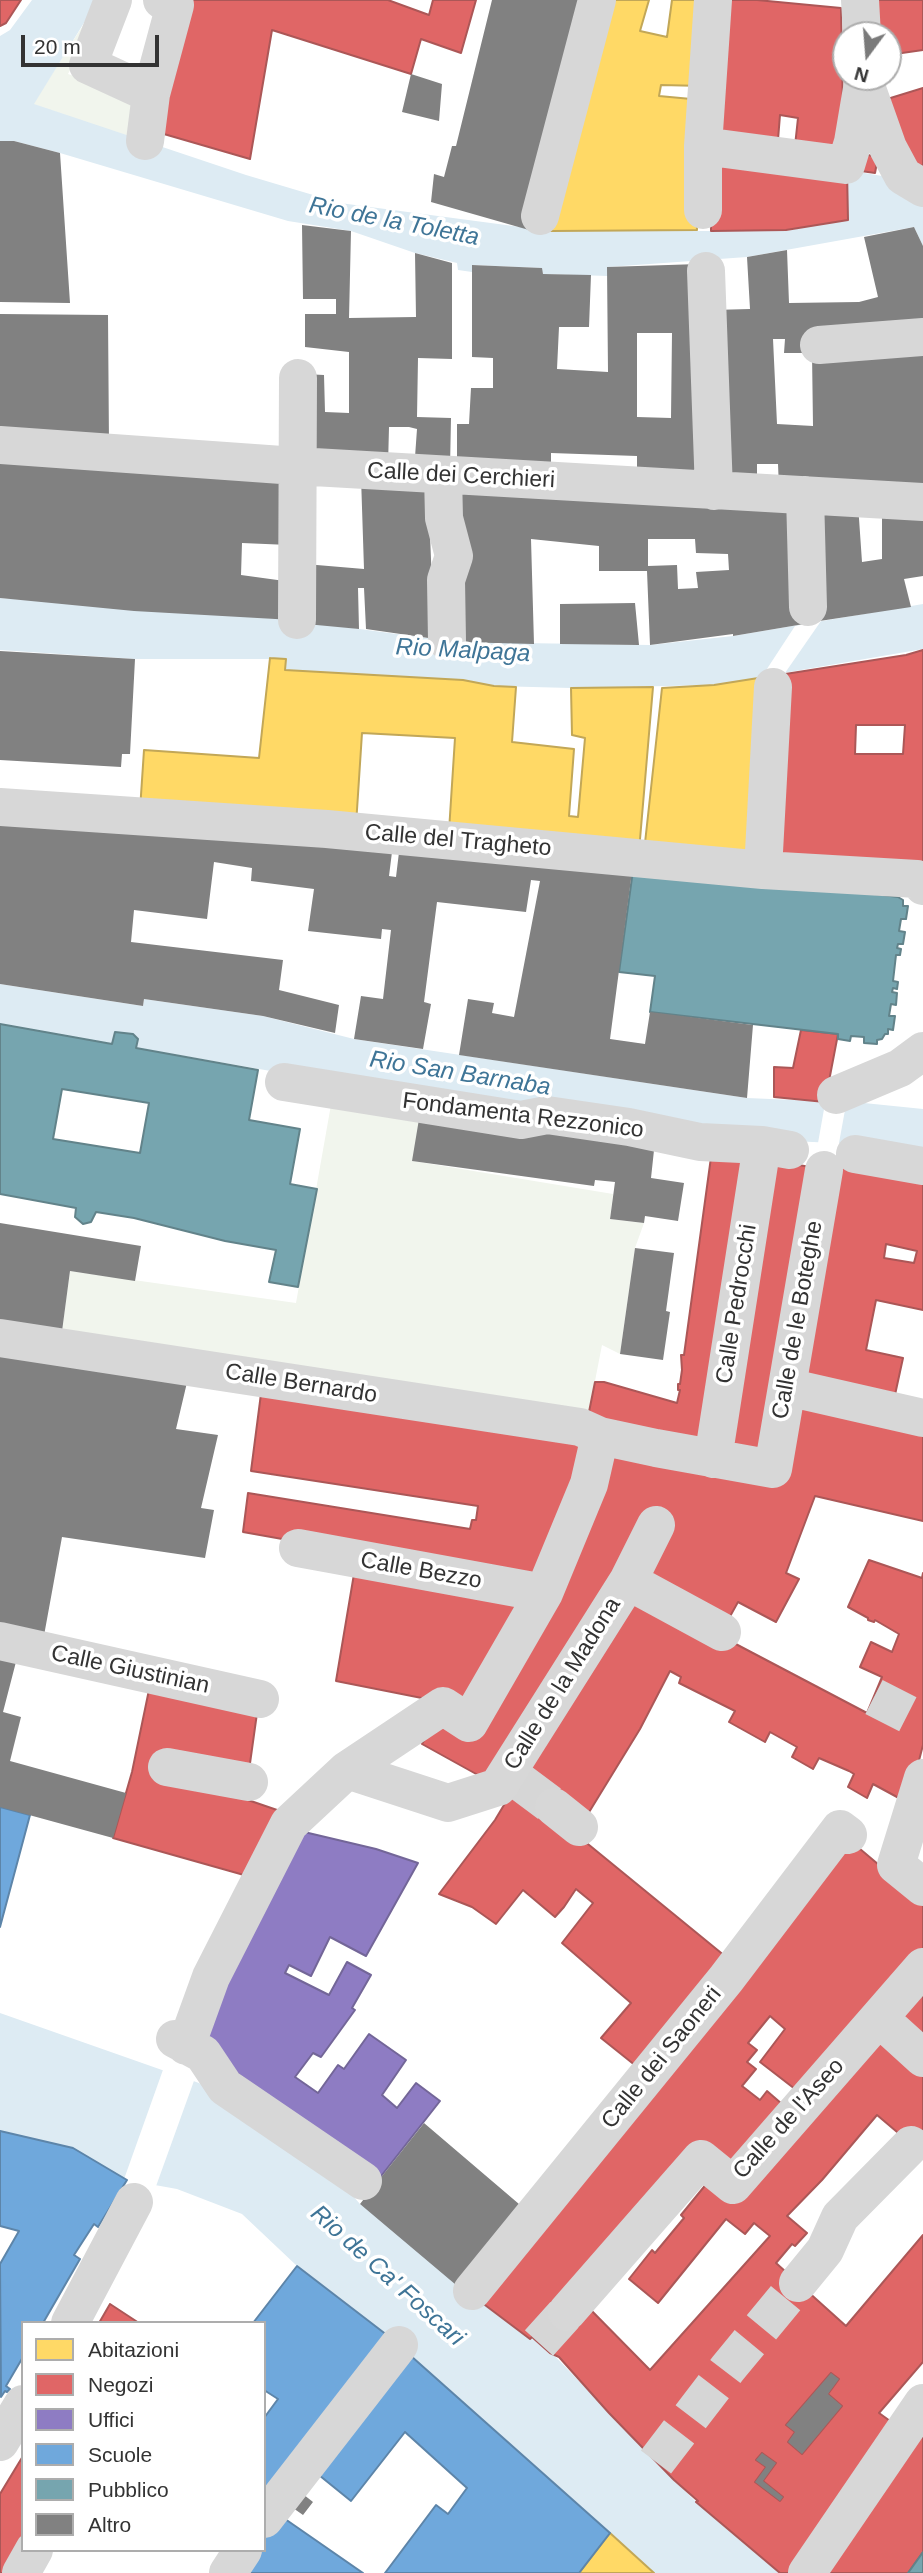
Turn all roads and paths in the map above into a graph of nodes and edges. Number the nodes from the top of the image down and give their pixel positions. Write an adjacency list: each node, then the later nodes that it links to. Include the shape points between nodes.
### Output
1 (113, 0): 6 (street, via 88,65)
2 (162, 0): 6 (street, via 175,5)
3 (597, 0): 12 (street)
4 (713, 0): 8 (street)
5 (864, 91): 9 (street)
6 (151, 94): 7 (street)
7 (145, 141)
8 (703, 146): 9 (street); 11 (street)
9 (862, 152): 10 (street)
10 (923, 188)
11 (703, 210)
12 (540, 216)
13 (706, 271): 20 (street)
14 (923, 337): 15 (street)
15 (819, 345)
16 (298, 378): 18 (street)
17 (0, 445): 18 (street, Calle dei Cerchieri)
18 (296, 466): 19 (street, Calle dei Cerchieri); 24 (street)
19 (443, 475): 20 (street, Calle dei Cerchieri); 25 (street, via 444,517 456,561 446,580)
20 (714, 491): 21 (street, Calle dei Cerchieri)
21 (805, 495): 22 (street, Calle dei Cerchieri); 23 (street)
22 (923, 502)
23 (808, 607)
24 (297, 620)
25 (447, 641)
26 (774, 687): 28 (street)
27 (0, 807): 28 (street, Calle del Tragheto, via 327,829)
28 (764, 870): 29 (street, Calle del Tragheto)
29 (920, 882)
30 (923, 1051): 32 (street, via 900,1068)
31 (284, 1082): 33 (street, Fondamenta Rezzonico, via 521,1120 547,1115 629,1127 700,1145)
32 (836, 1095)
33 (771, 1151): 39 (street, Calle Pedrocchi, via 753,1203)
34 (923, 1166): 36 (street, Calle de le Boteghe, via 839,1162)
35 (0, 1338): 38 (street, Calle Bernardo, via 580,1427)
36 (786, 1387): 37 (street); 40 (street, Calle de le Boteghe)
37 (923, 1418)
38 (600, 1436): 39 (street, Calle Bernardo); 44 (street, via 589,1484)
39 (714, 1454): 40 (street, Calle Bernardo)
40 (773, 1469)
41 (656, 1525): 43 (street, Calle de la Madona)
42 (298, 1548): 44 (street, Calle Bezzo)
43 (628, 1580): 45 (street, Calle de la Madona); 49 (street, Calle de la Madona, via 508,1780 448,1803)
44 (544, 1593): 49 (street, via 469,1723 443,1706)
45 (722, 1632)
46 (0, 1641): 47 (street, Calle Giustinian)
47 (260, 1699)
48 (167, 1767): 50 (street)
49 (347, 1770): 58 (street, via 289,1824 180,2042 203,2054 225,2087)
50 (249, 1782)
51 (919, 1792): 53 (street, via 896,1865)
52 (848, 1835): 61 (street, Calle dei Saoneri, via 840,1829 726,1979)
53 (923, 1887)
54 (923, 1967): 55 (street, Calle de l'Aseo)
55 (879, 2018): 56 (street); 62 (street, Calle de l'Aseo, via 733,2185 701,2159)
56 (923, 2058)
57 (911, 2146): 60 (street, via 840,2217 825,2249)
58 (363, 2181)
59 (134, 2202): 63 (street)
60 (799, 2283)
61 (472, 2291)
62 (567, 2312)
63 (71, 2321)
64 (399, 2345): 68 (street)
65 (923, 2403): 73 (street)
66 (21, 2407): 67 (street)
67 (0, 2442)
68 (266, 2516)
69 (33, 2552): 71 (street)
70 (242, 2552): 72 (street)
71 (21, 2573)
72 (228, 2573)
73 (807, 2573)

